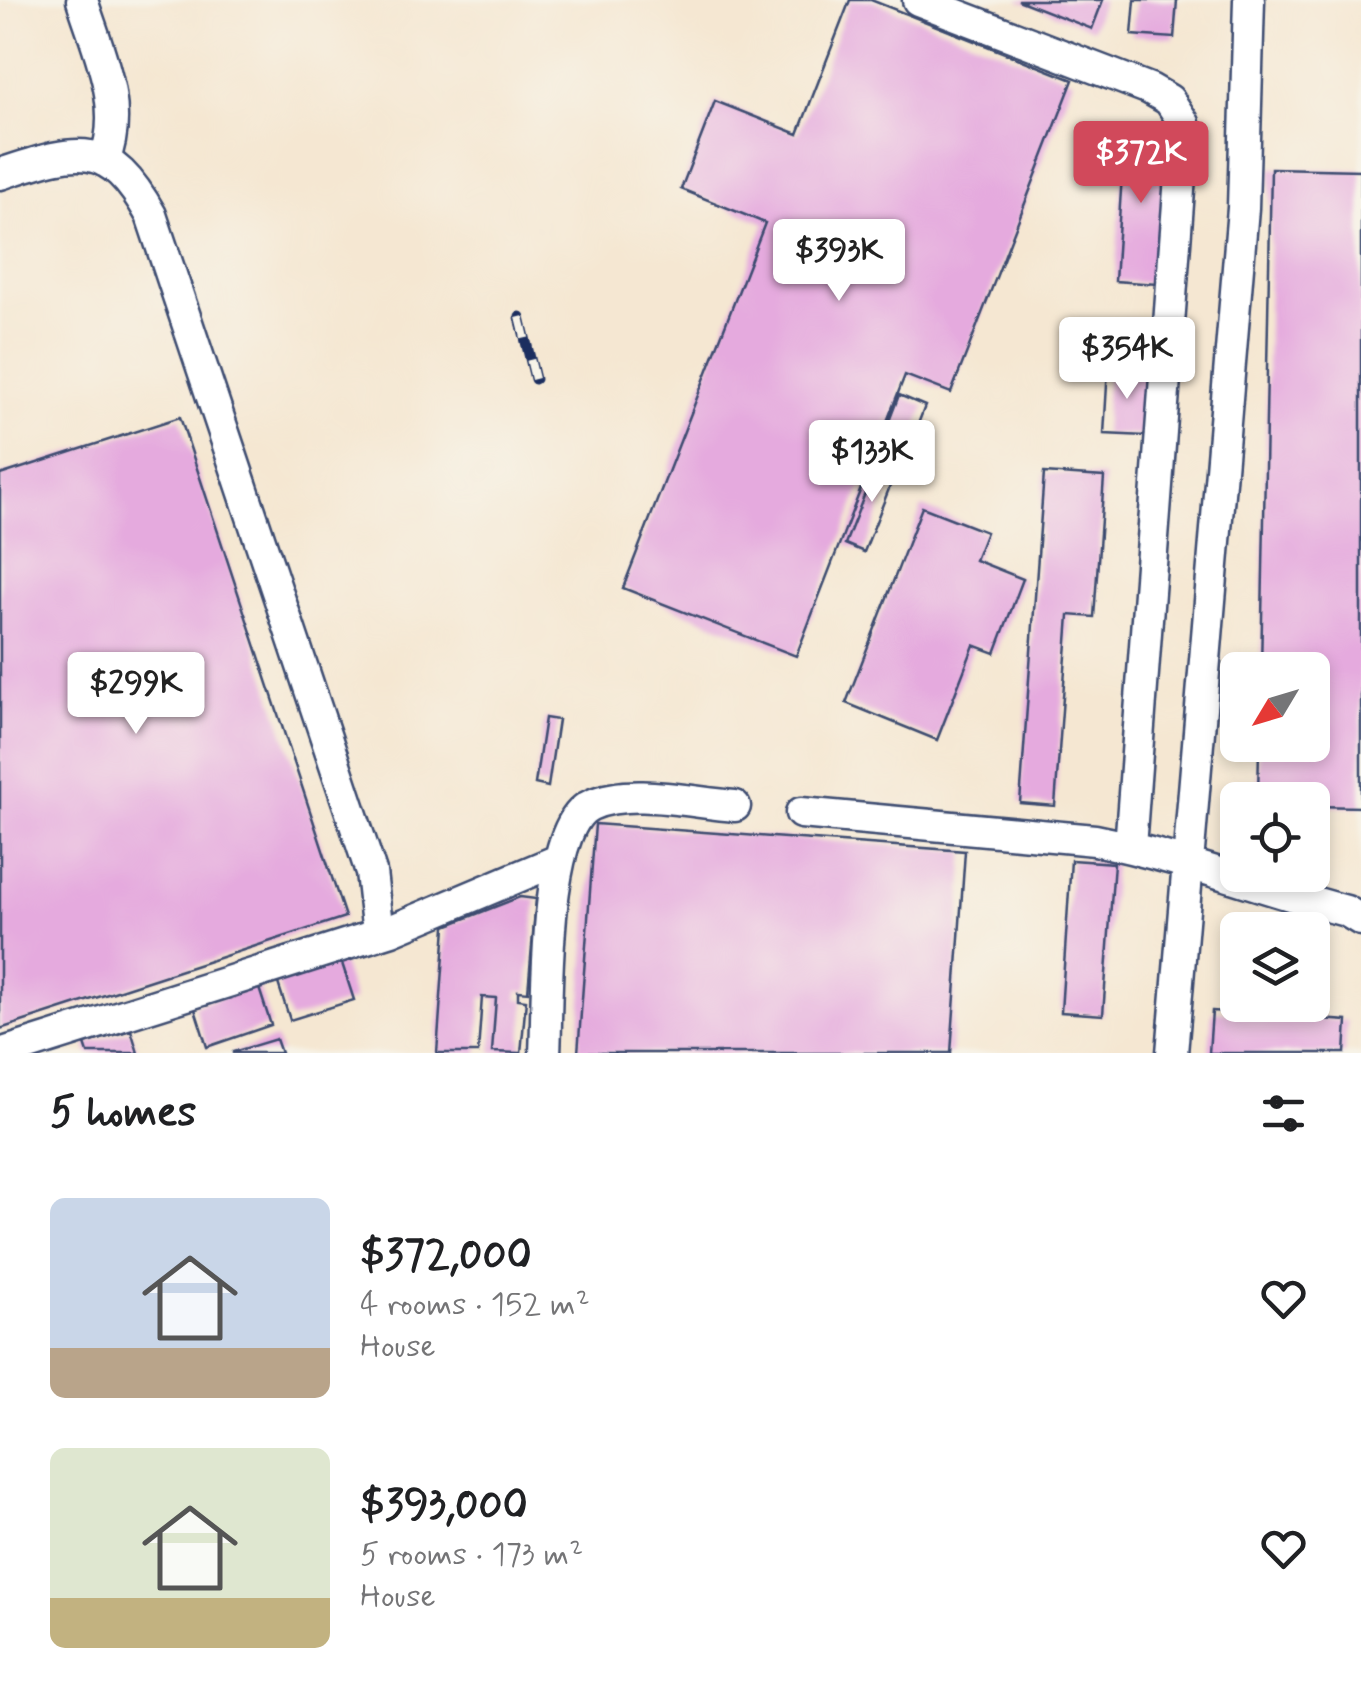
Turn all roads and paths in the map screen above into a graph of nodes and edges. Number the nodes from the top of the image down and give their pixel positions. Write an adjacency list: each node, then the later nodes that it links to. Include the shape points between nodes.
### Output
1 (82, 0): 4 (lane, via 112,94)
2 (918, 0): 8 (lane, via 1150,89 1179,110 1184,122)
3 (1249, 0): 10 (lane, via 1243,208)
4 (104, 160): 5 (lane, via 74,152); 12 (lane, via 138,192 171,272 371,872)
5 (0, 174)
6 (734, 806): 9 (lane, via 617,797 587,806 568,828)
7 (801, 813): 8 (lane)
8 (1130, 847): 10 (lane)
9 (558, 860): 12 (lane); 14 (lane)
10 (1190, 866): 11 (lane); 15 (lane)
11 (1356, 913)
12 (378, 934): 13 (lane)
13 (3, 1053)
14 (545, 1053)
15 (1172, 1053)

